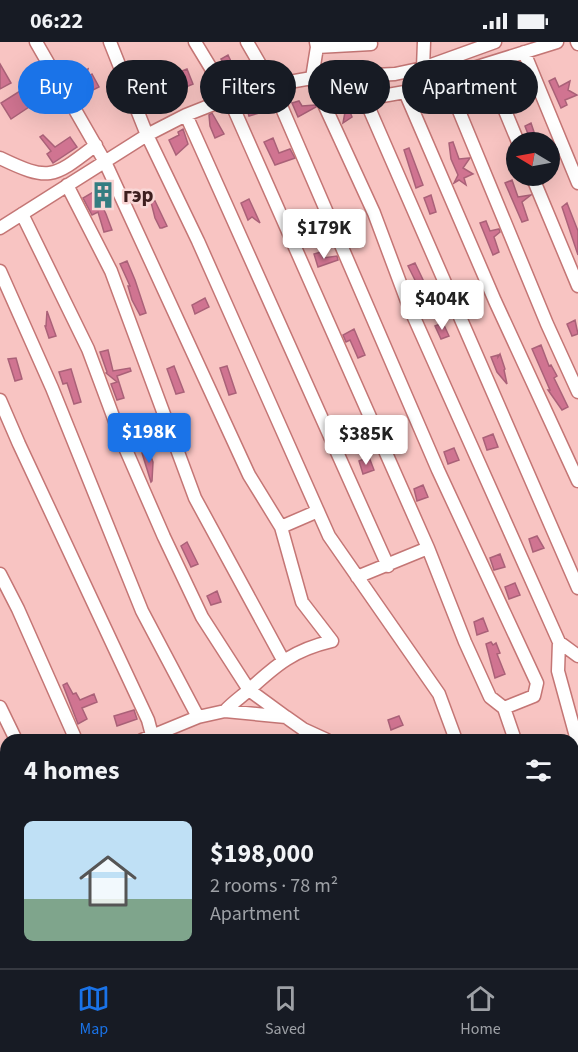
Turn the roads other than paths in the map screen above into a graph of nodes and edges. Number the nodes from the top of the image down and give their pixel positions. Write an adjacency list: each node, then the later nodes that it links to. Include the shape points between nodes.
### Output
1 (36, 42): 29 (street)
2 (110, 42): 28 (street)
3 (195, 42): 12 (street)
4 (247, 42): 13 (street)
5 (386, 42): 9 (street)
6 (424, 42): 15 (street)
7 (495, 42): 16 (street)
8 (557, 42): 11 (street)
9 (371, 43): 10 (street)
10 (317, 45): 14 (street)
11 (524, 52): 17 (street); 32 (street)
12 (206, 60)
13 (257, 60)
14 (315, 60)
15 (423, 60)
16 (447, 60)
17 (501, 60)
18 (200, 109): 26 (street)
19 (235, 114): 44 (street)
20 (285, 114): 54 (street, via 434,459 537,683 534,696)
21 (329, 114): 49 (street, via 374,213 408,304)
22 (371, 114): 48 (street)
23 (414, 114): 41 (street)
24 (460, 114): 39 (street)
25 (506, 114): 27 (street)
26 (186, 115): 28 (street); 45 (street)
27 (514, 132)
28 (147, 135): 31 (street); 42 (street)
29 (96, 146): 30 (street, via 46,176); 31 (street)
30 (0, 158)
31 (105, 162): 33 (street); 43 (street, via 249,475)
32 (578, 183)
33 (67, 185): 35 (street); 51 (street, via 111,271 195,498)
34 (536, 186): 38 (street)
35 (22, 214): 36 (street); 52 (street, via 88,349 123,443 202,618)
36 (0, 228)
37 (0, 271): 56 (street, via 142,611)
38 (578, 286)
39 (578, 392)
40 (0, 400): 60 (street, via 148,720)
41 (578, 482)
42 (318, 511): 43 (street); 47 (street, via 329,536)
43 (281, 527): 51 (street, via 302,603 332,641 309,646)
44 (428, 548): 45 (street); 54 (street, via 490,697)
45 (387, 566): 47 (street)
46 (0, 574): 59 (street)
47 (357, 577): 63 (street, via 439,694)
48 (578, 588)
49 (559, 642): 50 (street); 65 (street, via 558,671)
50 (578, 656)
51 (283, 660): 52 (street)
52 (249, 690): 55 (street); 57 (street)
53 (0, 706): 58 (street)
54 (504, 708): 64 (street)
55 (225, 711): 56 (street); 57 (street)
56 (198, 717): 61 (street)
57 (286, 717): 62 (street)
58 (13, 734)
59 (73, 734)
60 (147, 734)
61 (155, 734)
62 (314, 734)
63 (454, 734)
64 (513, 734)
65 (575, 734)

